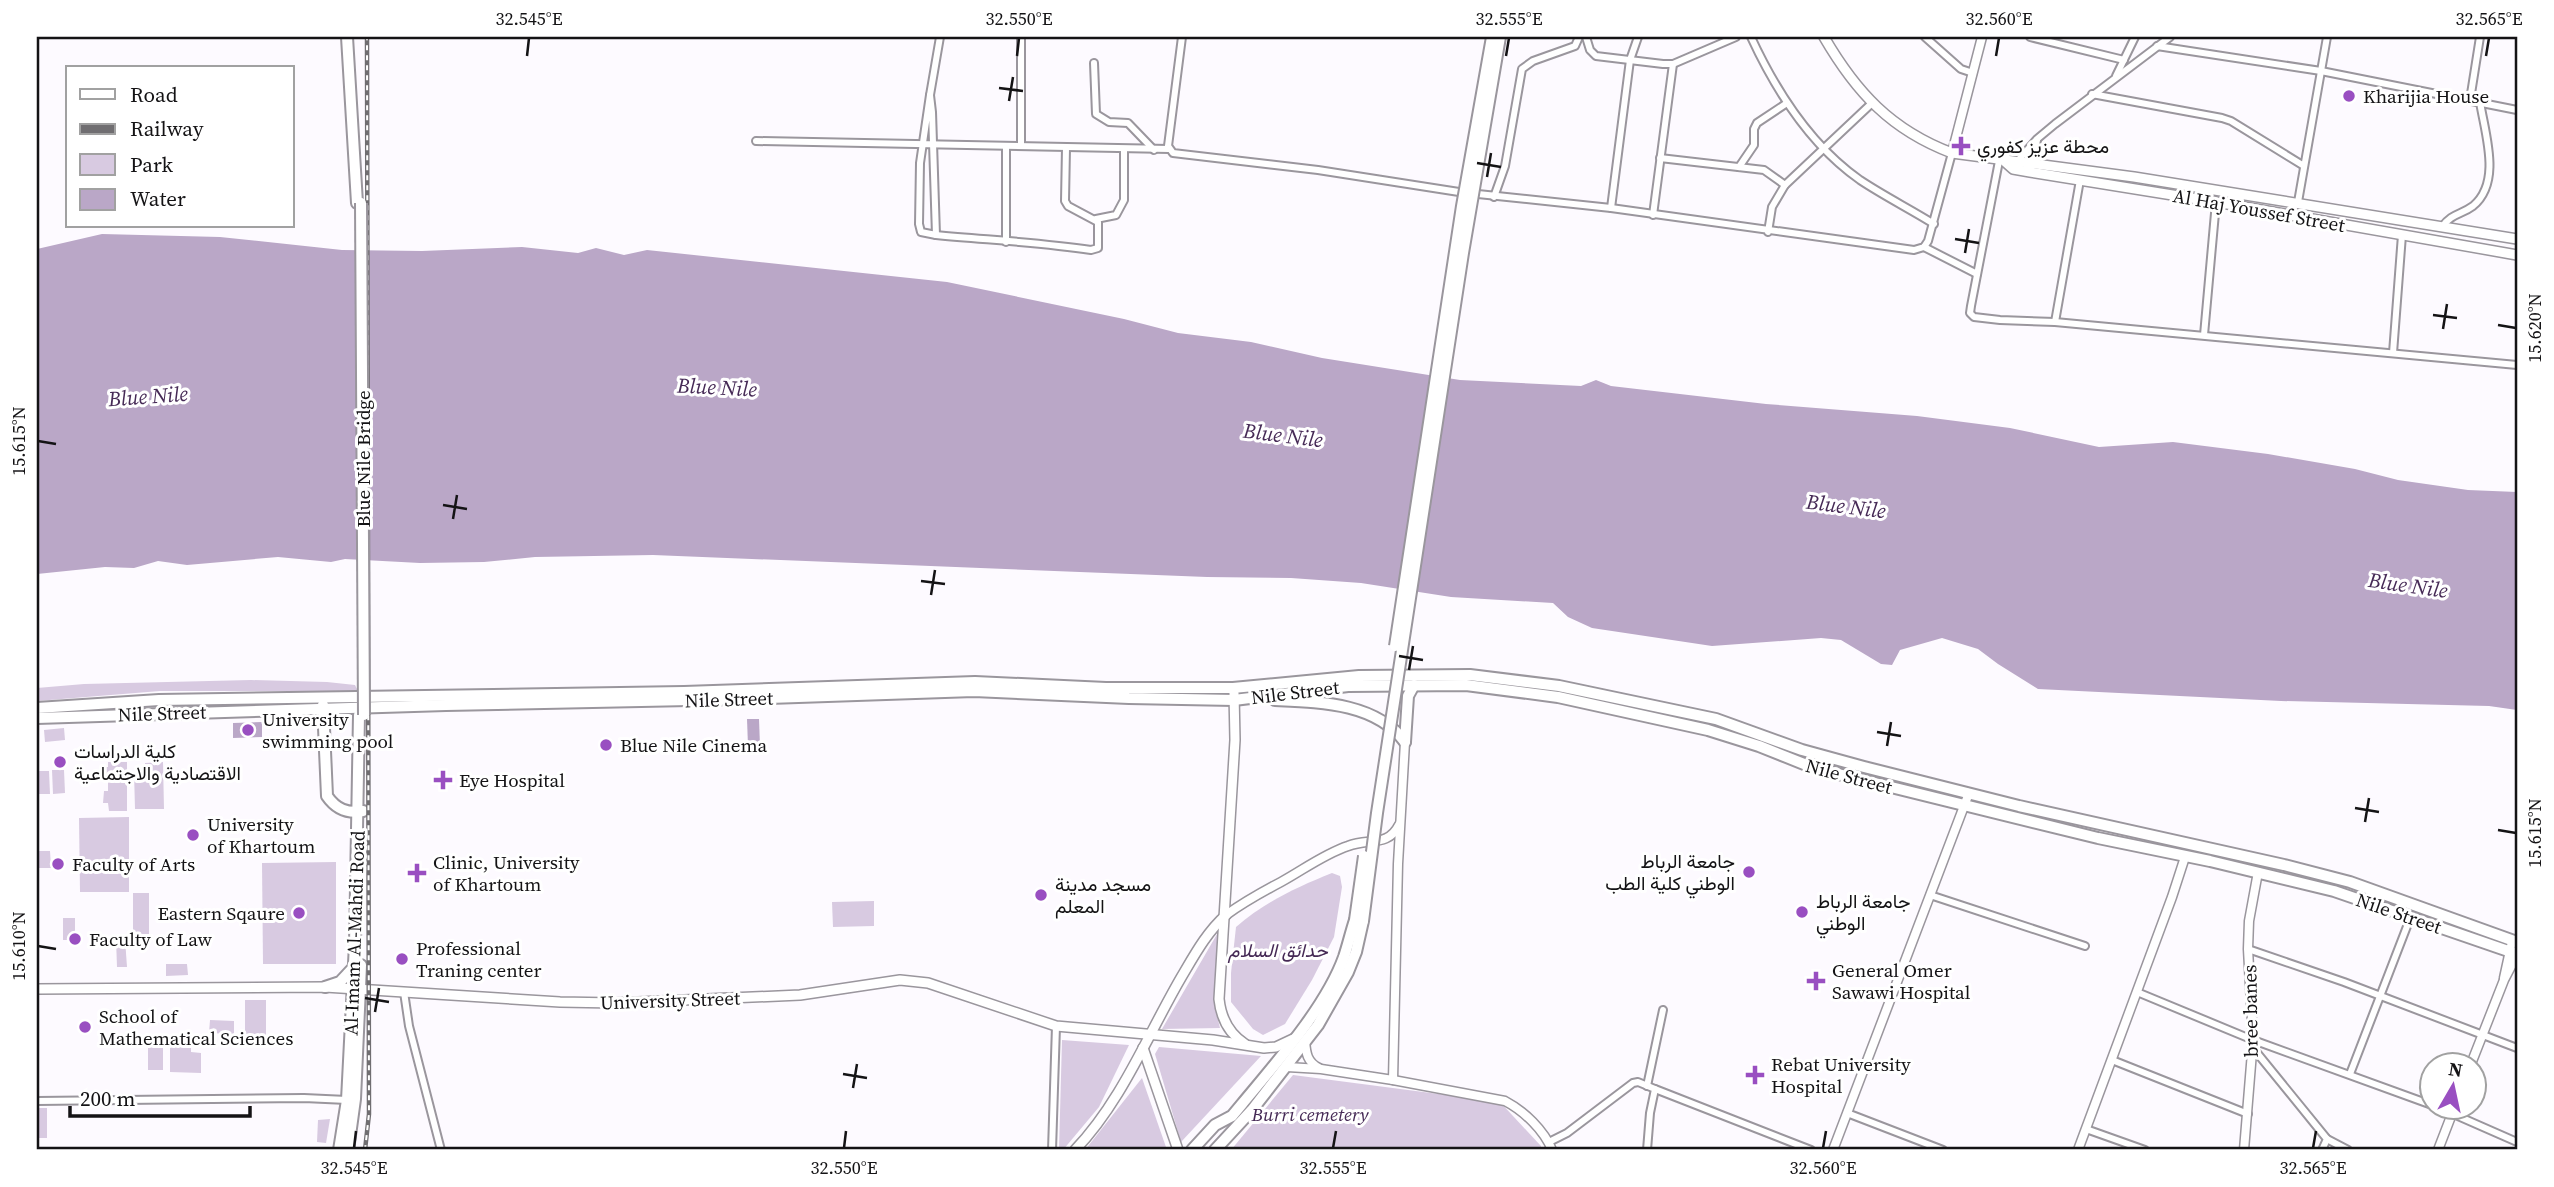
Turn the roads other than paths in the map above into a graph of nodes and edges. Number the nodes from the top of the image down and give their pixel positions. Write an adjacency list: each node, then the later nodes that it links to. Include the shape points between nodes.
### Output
1 (349, 37): 87 (main road, Al-Imam Al-Mahdi Road, bridge, via 359,203)
2 (940, 37): 29 (street)
3 (1021, 37): 40 (street)
4 (1182, 37): 43 (street)
5 (1492, 37): 94 (main road, bridge, via 1458,233)
6 (1500, 37): 94 (main road, bridge)
7 (1579, 37): 57 (street, via 1576,46 1522,69 1505,166)
8 (1586, 37): 21 (street, via 1595,56)
9 (1638, 37): 21 (street)
10 (1735, 37): 24 (street)
11 (1751, 37): 31 (street)
12 (1824, 37): 33 (main road, Al Haj Youssef Street)
13 (1925, 37): 26 (street, via 1961,69)
14 (1982, 37): 26 (street)
15 (2029, 37): 22 (street)
16 (2135, 37): 22 (street)
17 (2170, 37): 20 (street)
18 (2326, 37): 25 (street)
19 (2480, 37): 30 (street)
20 (2157, 46): 25 (street); 27 (street)
21 (1630, 60): 24 (street); 60 (street)
22 (2124, 60): 27 (street)
23 (1094, 63): 45 (street, via 1096,114 1108,122 1128,123)
24 (1673, 64): 47 (street)
25 (2321, 71): 30 (street); 50 (street)
26 (1973, 73): 46 (street)
27 (2115, 78): 28 (street)
28 (2092, 94): 35 (street); 50 (street, via 2231,121)
29 (930, 95): 37 (street); 38 (street)
30 (2470, 100): 32 (street)
31 (1787, 103): 44 (street); 51 (street, via 1757,122 1754,145)
32 (2480, 103): 34 (street); 64 (street, via 2489,156 2487,185 2471,208 2449,217)
33 (1871, 104): 44 (street); 46 (main road, Al Haj Youssef Street, via 1910,133)
34 (2517, 110)
35 (2037, 139): 49 (street); 52 (street)
36 (756, 141): 37 (street)
37 (922, 144): 38 (street); 66 (street, via 920,231)
38 (932, 145): 39 (street); 66 (street)
39 (1006, 146): 40 (street); 69 (street)
40 (1021, 146): 41 (street)
41 (1066, 148): 42 (street); 62 (street, via 1065,201)
42 (1125, 149): 45 (street); 62 (street, via 1123,202 1116,215)
43 (1169, 149): 45 (street); 55 (street)
44 (1824, 149): 54 (street); 63 (street, via 1859,179)
45 (1154, 150)
46 (1952, 153): 48 (main road, Al Haj Youssef Street); 63 (street)
47 (1660, 158): 51 (street); 61 (street)
48 (2001, 161): 49 (main road, Al Haj Youssef Street); 73 (street)
49 (2015, 164): 52 (main road, Al Haj Youssef Street)
50 (2305, 166): 59 (street)
51 (1739, 167): 54 (street, via 1764,170)
52 (2031, 167): 53 (main road, Al Haj Youssef Street); 59 (main road, Al Haj Youssef Street)
53 (2080, 180): 58 (main road, Al Haj Youssef Street); 74 (street)
54 (1785, 185): 65 (street, via 1772,207)
55 (1459, 192)
56 (1478, 194): 57 (street)
57 (1494, 197): 60 (street)
58 (2216, 202): 67 (main road, Al Haj Youssef Street); 75 (street)
59 (2298, 202): 64 (main road, Al Haj Youssef Street)
60 (1611, 208): 61 (street)
61 (1653, 215): 65 (street)
62 (1096, 219): 69 (street, via 1099,245 1095,250)
63 (1934, 224): 71 (street)
64 (2442, 227): 68 (main road, Al Haj Youssef Street); 70 (main road)
65 (1768, 232): 71 (street, via 1902,250)
66 (936, 235): 69 (street)
67 (2402, 236): 70 (main road, Al Haj Youssef Street); 76 (street)
68 (2517, 239)
69 (1006, 242)
70 (2440, 242): 72 (main road, Al Haj Youssef Street)
71 (1924, 247): 73 (street)
72 (2517, 255)
73 (1977, 274): 74 (street, via 1970,313 1974,317)
74 (2055, 321): 75 (street)
75 (2204, 335): 76 (street)
76 (2393, 353): 77 (street)
77 (2517, 365)
78 (1414, 685): 80 (main road, Nile Street, via 1348,686); 84 (main road, via 1408,696); 86 (main road, Nile Street, via 1516,691 1662,719 1727,735 1814,768)
79 (1234, 694): 80 (main road, Nile Street); 81 (main road, Nile Street, via 1129,698 974,691); 85 (main road, Nile Street, via 1396,675 1454,674 1531,682 1716,719 1813,753); 92 (main road)
80 (1262, 697): 84 (main road, via 1360,711 1395,729)
81 (323, 704): 82 (main road, Nile Street, via 159,700); 83 (main road, Nile Street); 87 (main road, via 325,790 338,808)
82 (37, 708)
83 (37, 718)
84 (1405, 743): 88 (street)
85 (1969, 793): 86 (street); 97 (main road, Nile Street, via 2350,882)
86 (1964, 805): 89 (main road, Nile Street); 91 (street)
87 (360, 812): 98 (main road, Al-Imam Al-Mahdi Road); 101 (main road)
88 (1401, 822): 92 (street, via 1385,841 1342,848 1262,890); 120 (street)
89 (2185, 857): 90 (main road, Nile Street); 103 (street)
90 (2258, 872): 93 (main road, Nile Street); 96 (street, bree banes)
91 (1930, 895): 95 (street); 126 (street)
92 (1226, 915): 108 (main road, via 1211,930); 112 (main road, via 1221,1011 1234,1036)
93 (2411, 916): 97 (main road, Nile Street); 104 (street)
94 (1359, 920): 109 (main road, via 1329,987); 110 (main road, via 1356,952 1348,972)
95 (2085, 946)
96 (2248, 948): 104 (street); 111 (street, bree banes)
97 (2515, 948): 107 (street)
98 (354, 967): 99 (main road, via 340,982); 101 (main road, Al-Imam Al-Mahdi Road)
99 (325, 987): 100 (main road, University Street); 101 (main road, University Street)
100 (37, 989)
101 (356, 989): 102 (main road, University Street); 123 (main road, Al-Imam Al-Mahdi Road); 135 (main road, via 355,1099)
102 (404, 992): 106 (main road, University Street, via 560,1002 662,1002 800,995 900,980 928,984); 136 (street)
103 (2137, 992): 111 (street); 116 (street)
104 (2380, 995): 107 (street); 119 (street)
105 (1663, 1010): 121 (street)
106 (1056, 1026): 108 (main road, University Street); 137 (street)
107 (2483, 1034): 114 (street); 115 (street)
108 (1149, 1036): 112 (main road, University Street); 113 (main road)
109 (1293, 1039): 112 (main road, University Street, via 1269,1048); 140 (main road, via 1232,1116 1215,1125)
110 (1305, 1041): 117 (main road); 118 (street, via 1307,1057)
111 (2253, 1044): 119 (street); 127 (street, bree banes); 131 (street)
112 (1250, 1046)
113 (1143, 1048): 138 (main road); 139 (main road)
114 (2517, 1048)
115 (2477, 1050)
116 (2112, 1060): 127 (street); 130 (street)
117 (1287, 1067): 118 (street); 141 (main road)
118 (1321, 1069): 120 (street)
119 (2350, 1074): 124 (street)
120 (1393, 1080): 133 (street, via 1505,1101 1522,1113)
121 (1647, 1086): 122 (street); 133 (street, via 1633,1083)
122 (1655, 1089): 142 (street); 143 (street)
123 (347, 1100): 125 (street); 134 (main road, Al-Imam Al-Mahdi Road)
124 (2418, 1100)
125 (37, 1101)
126 (1847, 1113): 144 (street); 145 (street)
127 (2248, 1114): 148 (street, bree banes)
128 (2450, 1120): 151 (street)
129 (2474, 1120): 132 (street)
130 (2086, 1129): 146 (street); 147 (street)
131 (2327, 1139): 149 (street); 150 (street)
132 (2517, 1142)
133 (1550, 1146)
134 (339, 1150)
135 (348, 1150)
136 (441, 1150)
137 (1052, 1150)
138 (1075, 1150)
139 (1178, 1150)
140 (1192, 1150)
141 (1215, 1150)
142 (1647, 1150)
143 (1811, 1150)
144 (1833, 1150)
145 (1943, 1150)
146 (2078, 1150)
147 (2145, 1150)
148 (2245, 1150)
149 (2322, 1150)
150 (2348, 1150)
151 (2438, 1150)

